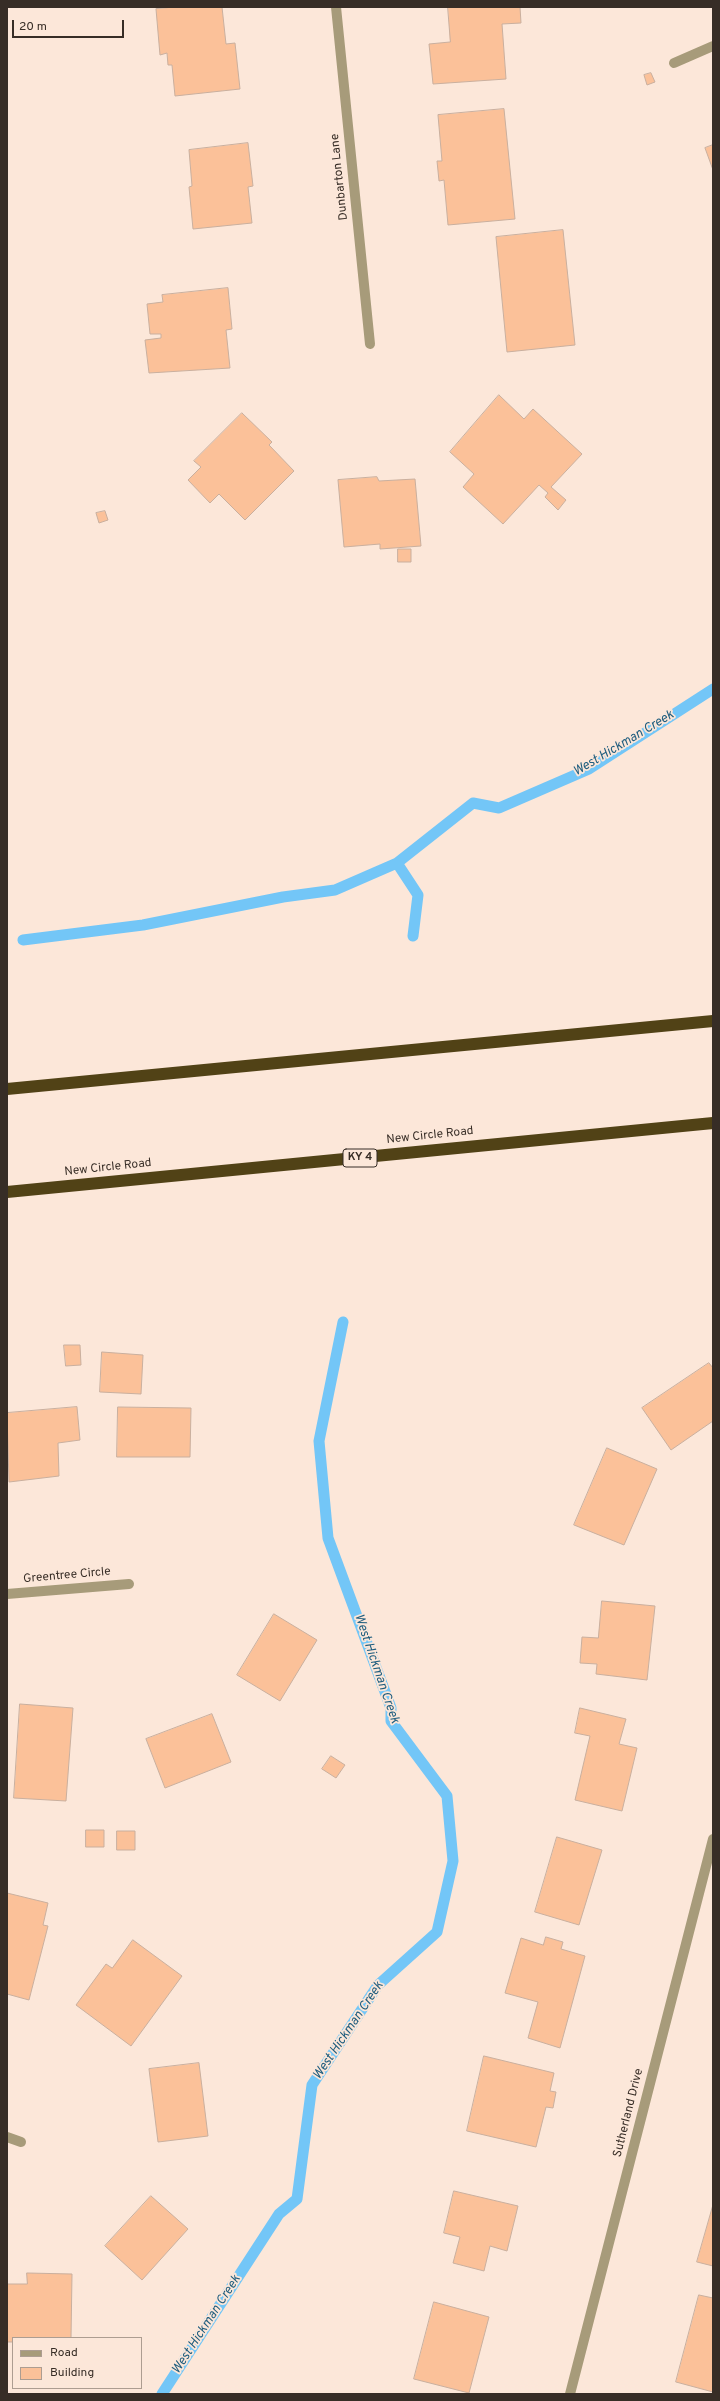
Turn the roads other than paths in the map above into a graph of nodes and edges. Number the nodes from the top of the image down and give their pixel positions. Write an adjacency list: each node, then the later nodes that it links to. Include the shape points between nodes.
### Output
1 (336, 7): 4 (street, Dunbarton Lane)
2 (713, 46): 3 (street)
3 (674, 63)
4 (370, 344)
5 (713, 1021): 6 (highway)
6 (7, 1089)
7 (713, 1123): 8 (highway, New Circle Road / KY 4)
8 (7, 1192)
9 (129, 1584): 10 (street, Greentree Circle)
10 (7, 1594)
11 (713, 1839): 14 (street, Sutherland Drive)
12 (7, 2136): 13 (street)
13 (21, 2142)
14 (570, 2394)

